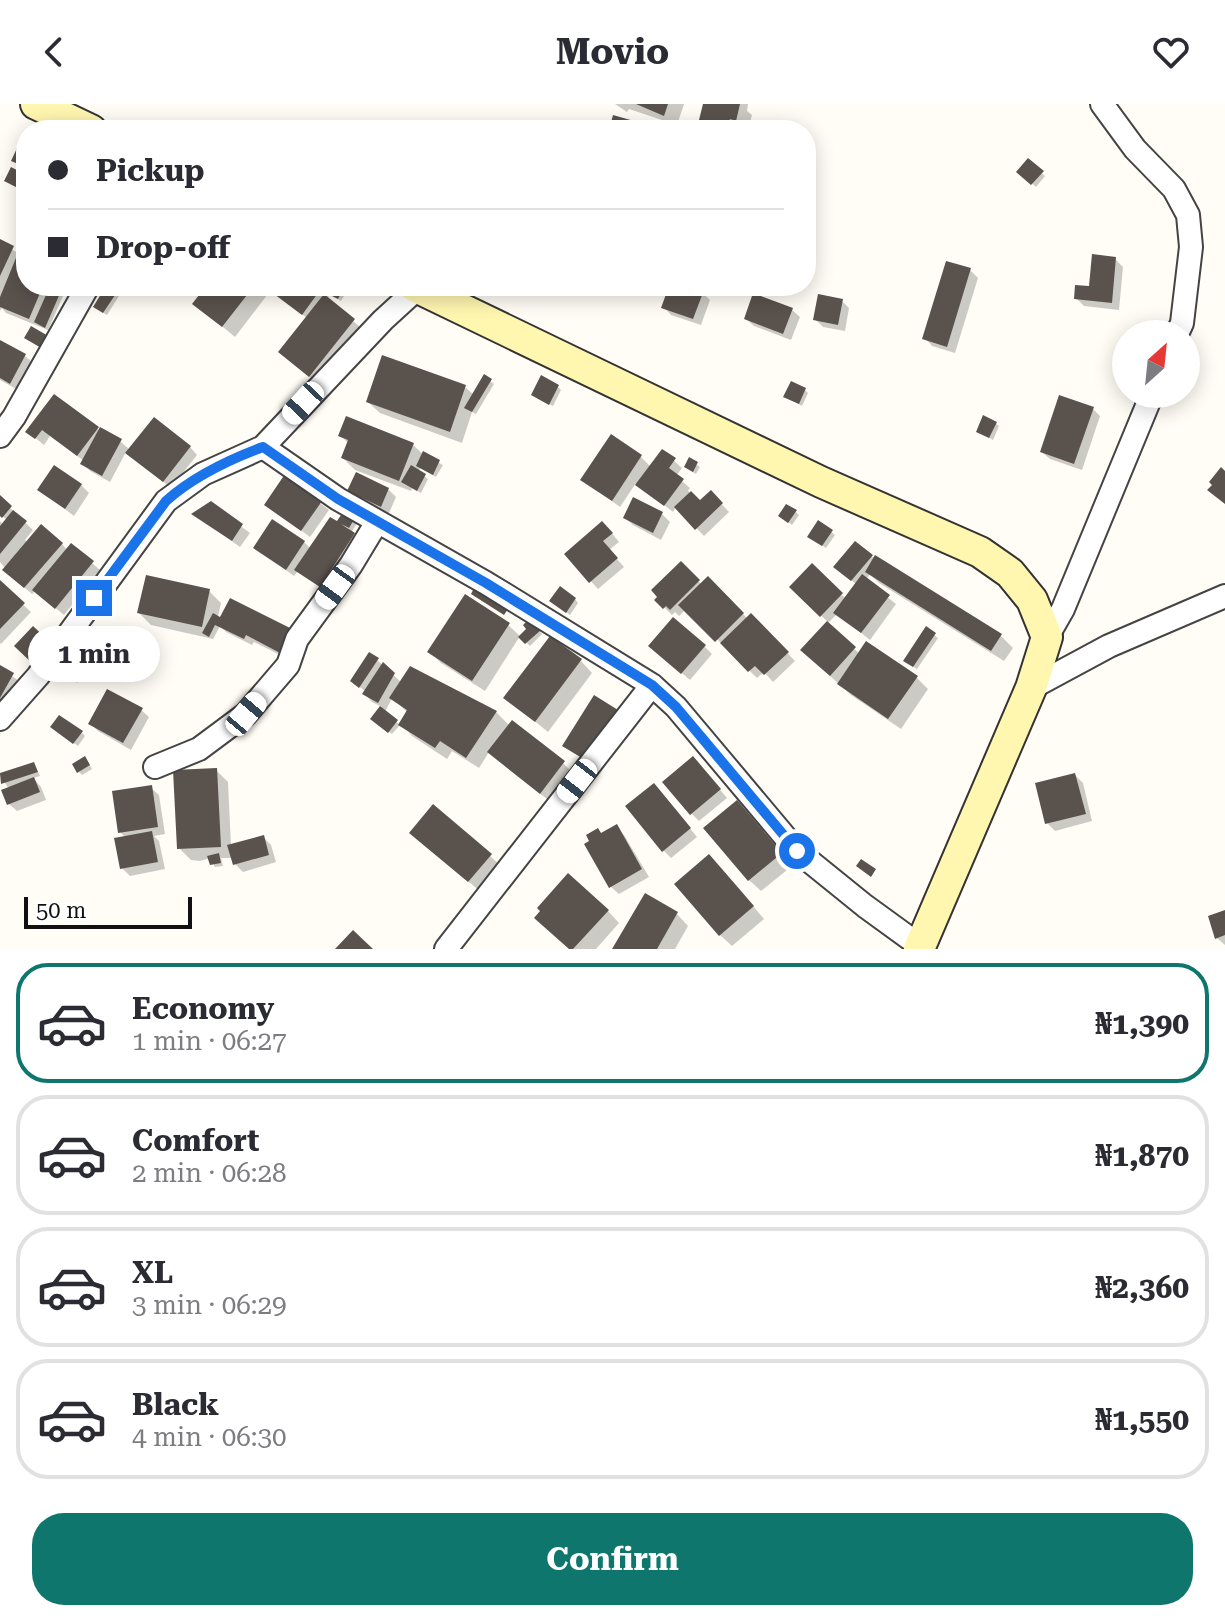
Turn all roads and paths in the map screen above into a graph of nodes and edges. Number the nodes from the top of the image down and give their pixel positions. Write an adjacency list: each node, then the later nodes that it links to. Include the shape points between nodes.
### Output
1 (36, 104): 3 (main road)
2 (1102, 104): 7 (street, via 1174,189 1188,215 1191,247)
3 (70, 120)
4 (82, 296): 9 (street)
5 (407, 296): 10 (street)
6 (435, 296): 13 (main road, via 821,482 980,552 1010,573 1032,600)
7 (1182, 320)
8 (1146, 408): 13 (street)
9 (0, 436)
10 (263, 447): 11 (street); 16 (street, via 203,474 166,501 38,676)
11 (377, 522): 14 (street); 17 (street, via 297,639 288,665 246,714 199,749)
12 (1225, 596): 15 (street, via 1109,646)
13 (1047, 637): 15 (main road)
14 (652, 685): 18 (street, via 797,851); 19 (street)
15 (1031, 688): 18 (main road)
16 (0, 719)
17 (155, 767)
18 (920, 948)
19 (446, 949)

